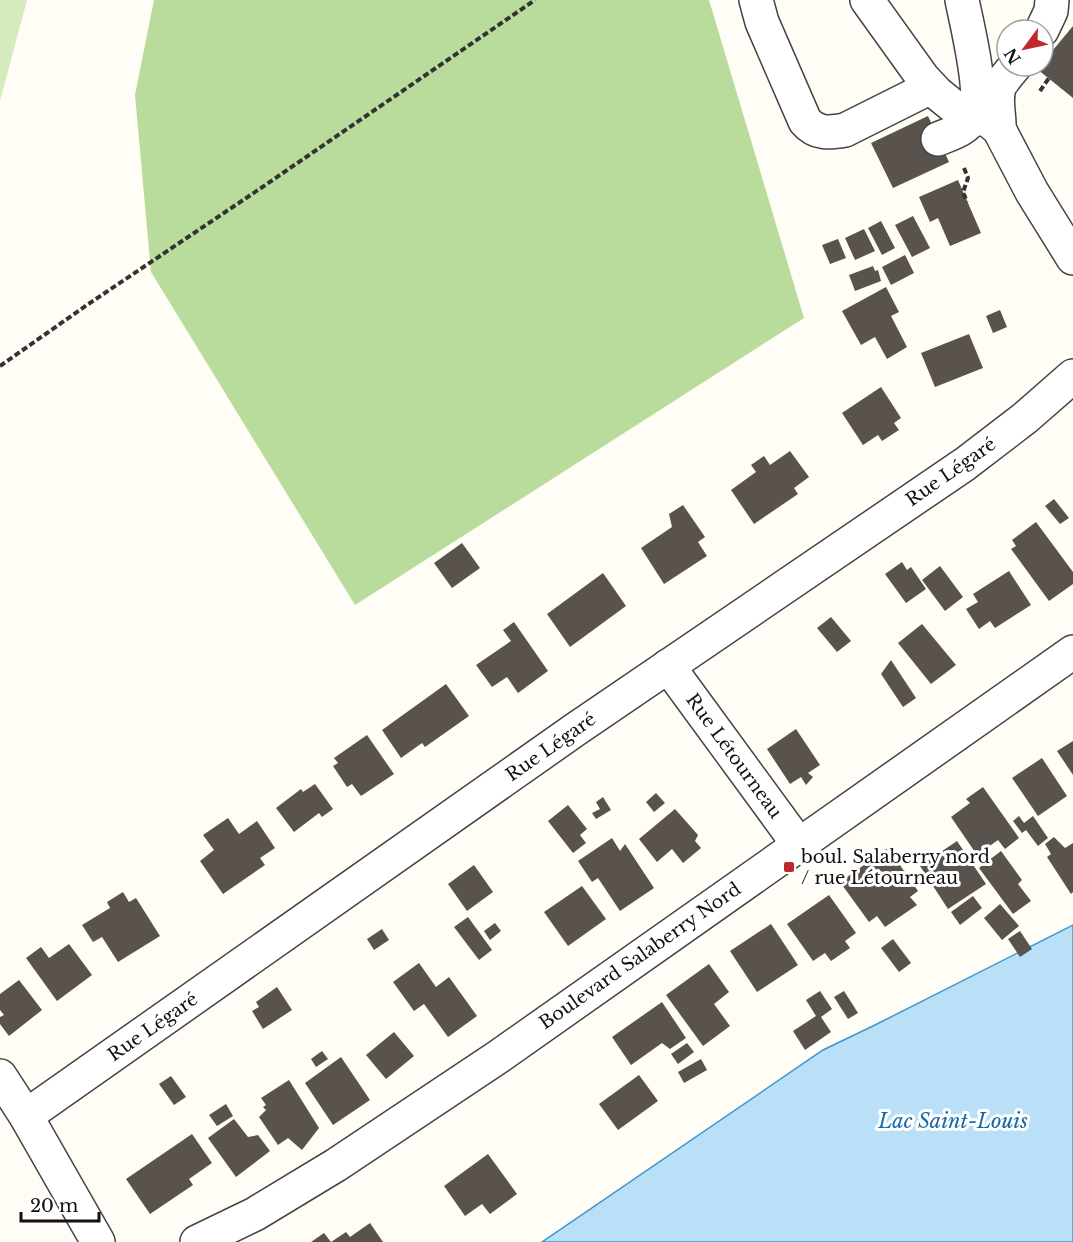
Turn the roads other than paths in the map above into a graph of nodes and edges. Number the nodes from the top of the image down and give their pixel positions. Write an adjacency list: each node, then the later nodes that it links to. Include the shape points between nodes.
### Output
1 (756, 0): 7 (street, via 805,121 818,131 845,130)
2 (867, 0): 7 (street)
3 (962, 0): 8 (street, via 977,100)
4 (1052, 0): 5 (street)
5 (1048, 18)
6 (1006, 78): 8 (street, via 998,95 1000,117)
7 (931, 87): 8 (street, via 953,106)
8 (986, 122): 9 (street); 10 (street)
9 (938, 139)
10 (1073, 258)
11 (1073, 376): 13 (street, Rue Légaré, via 965,464)
12 (1073, 652): 14 (street, Boulevard Salaberry Nord)
13 (668, 666): 14 (street, Rue Létourneau); 16 (street, Rue Légaré)
14 (799, 845): 18 (street, Boulevard Salaberry Nord, via 336,1166 255,1214)
15 (0, 1076): 16 (street)
16 (26, 1116): 17 (street)
17 (98, 1242)
18 (197, 1242)

